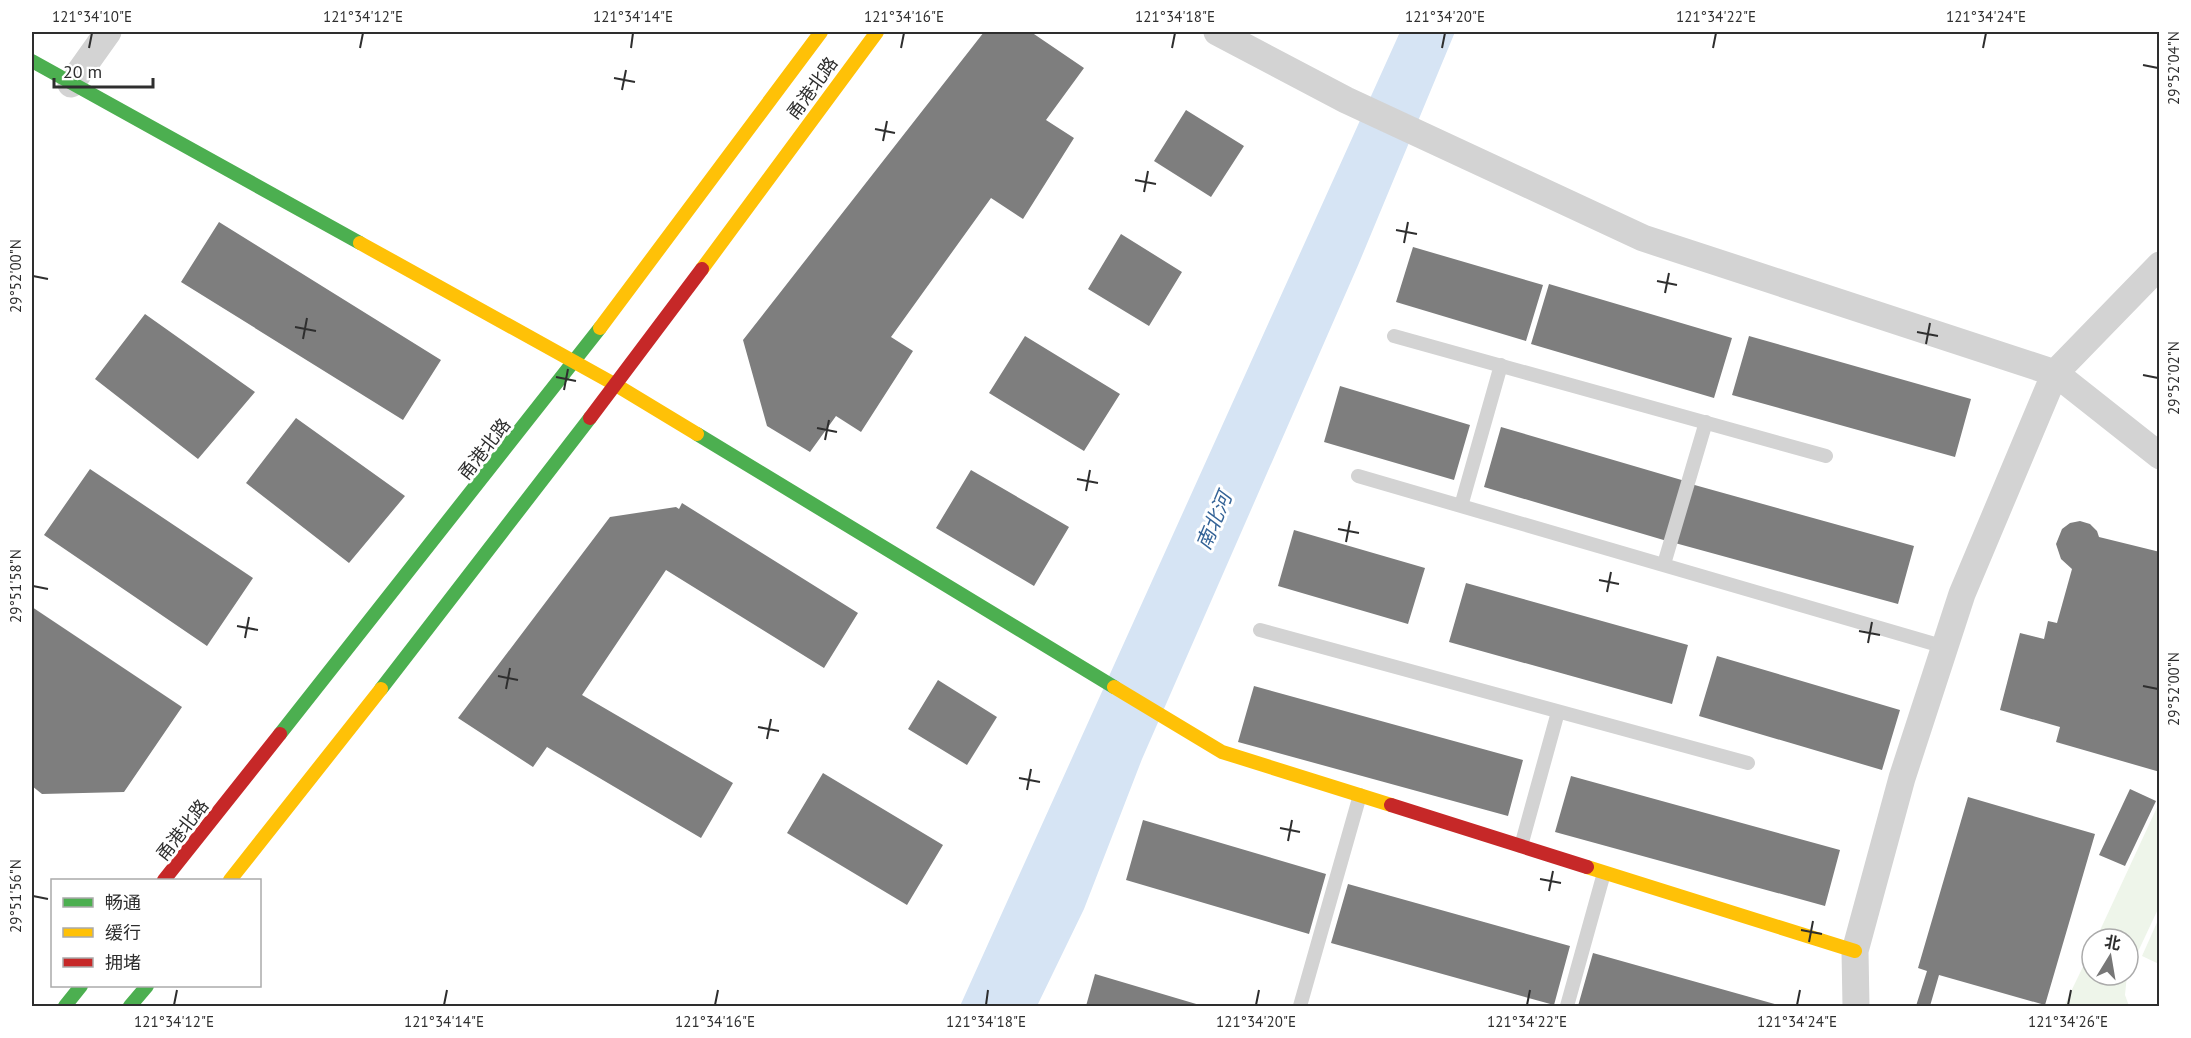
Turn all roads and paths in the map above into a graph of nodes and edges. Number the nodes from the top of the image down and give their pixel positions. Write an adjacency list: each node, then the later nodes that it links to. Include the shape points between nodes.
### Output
1 (108, 32): 6 (street)
2 (821, 32): 9 (main road, 甬港北路)
3 (877, 32): 12 (main road, 甬港北路)
4 (1217, 32): 11 (street, via 1359,106 1643,238)
5 (32, 61): 6 (main road)
6 (71, 84): 9 (main road)
7 (2160, 266): 11 (street)
8 (1394, 336): 10 (lane)
9 (574, 363): 12 (main road); 26 (main road, 甬港北路)
10 (1501, 365): 13 (lane); 17 (lane)
11 (2055, 373): 15 (street); 20 (street, via 1962,594)
12 (616, 385): 23 (main road, via 1222,752); 27 (main road, 甬港北路)
13 (1706, 422): 14 (lane); 18 (lane)
14 (1826, 456)
15 (2160, 456)
16 (1358, 476): 17 (lane)
17 (1461, 506): 18 (lane)
18 (1664, 564): 20 (lane)
19 (1260, 630): 21 (lane)
20 (1945, 647): 28 (street, via 1902,778)
21 (1558, 712): 22 (lane); 24 (lane)
22 (1748, 763)
23 (1360, 795): 24 (main road); 33 (lane)
24 (1521, 846): 25 (main road)
25 (1604, 872): 28 (main road); 34 (lane)
26 (165, 879)
27 (231, 879)
28 (1855, 951): 35 (street)
29 (80, 987): 31 (main road)
30 (146, 987): 32 (main road)
31 (64, 1006)
32 (130, 1006)
33 (1300, 1006)
34 (1567, 1006)
35 (1856, 1006)

